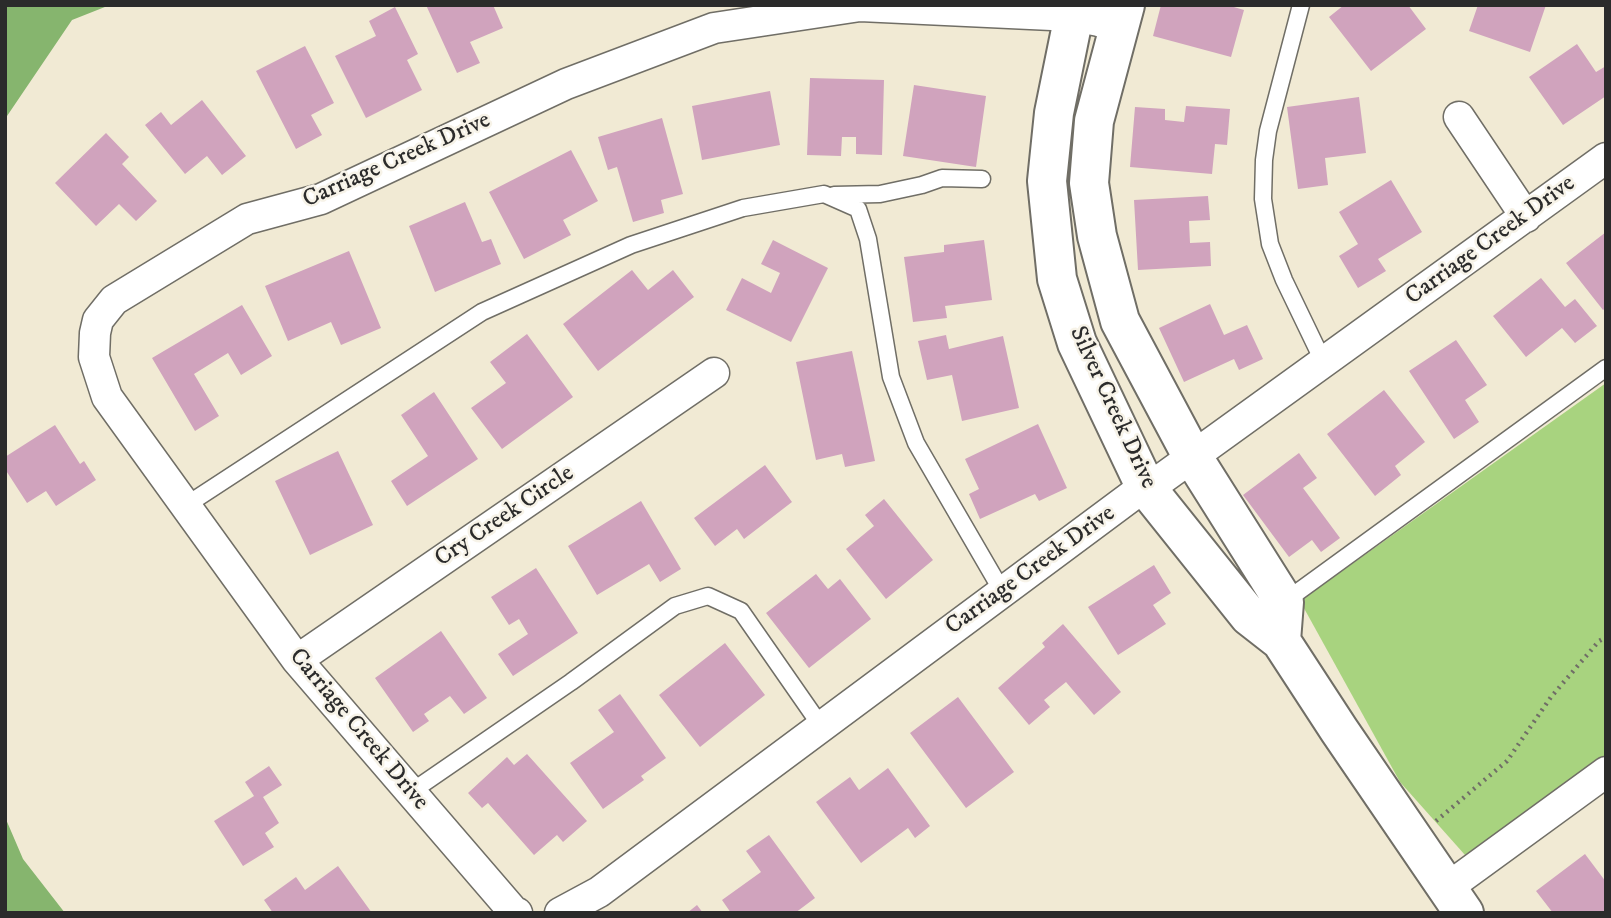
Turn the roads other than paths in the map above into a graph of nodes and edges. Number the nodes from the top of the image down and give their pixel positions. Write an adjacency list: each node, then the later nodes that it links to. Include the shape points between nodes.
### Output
1 (1301, 5): 9 (lane, via 1268,131 1263,199 1270,244)
2 (1074, 10): 3 (street, Carriage Creek Drive, via 1099,21); 13 (street, Silver Creek Drive, via 1054,113 1047,181 1057,279 1077,344); 14 (street, Carriage Creek Drive, via 860,6 714,28 566,84 321,199 247,219 114,300 98,320 95,333 94,357 107,397)
3 (1122, 17): 12 (street, Silver Creek Drive, via 1094,121 1089,183 1097,236 1120,321)
4 (1459, 117): 8 (street)
5 (1606, 159): 8 (street, Carriage Creek Drive)
6 (982, 179): 7 (lane, via 942,178 880,194)
7 (824, 194): 14 (lane, via 743,208 631,245 482,312); 15 (lane, via 858,209 868,239 891,377 916,443)
8 (1526, 217): 9 (street, Carriage Creek Drive)
9 (1323, 361): 12 (street, Carriage Creek Drive)
10 (1606, 368): 16 (lane)
11 (714, 373): 18 (street, Cry Creek Circle)
12 (1192, 456): 13 (street, Carriage Creek Drive); 16 (street, Silver Creek Drive)
13 (1145, 486): 15 (street, Carriage Creek Drive); 17 (street, Silver Creek Drive, via 1249,616)
14 (186, 506): 18 (street, Carriage Creek Drive)
15 (1002, 591): 19 (street, Carriage Creek Drive)
16 (1284, 602): 17 (street)
17 (1281, 641): 22 (street, Silver Creek Drive)
18 (297, 660): 21 (street, Carriage Creek Drive)
19 (821, 726): 21 (lane, via 741,611 708,596 675,606); 24 (street, Carriage Creek Drive, via 598,892)
20 (1606, 772): 22 (street)
21 (411, 792): 23 (street, Carriage Creek Drive)
22 (1456, 900)
23 (517, 913)
24 (560, 913)

